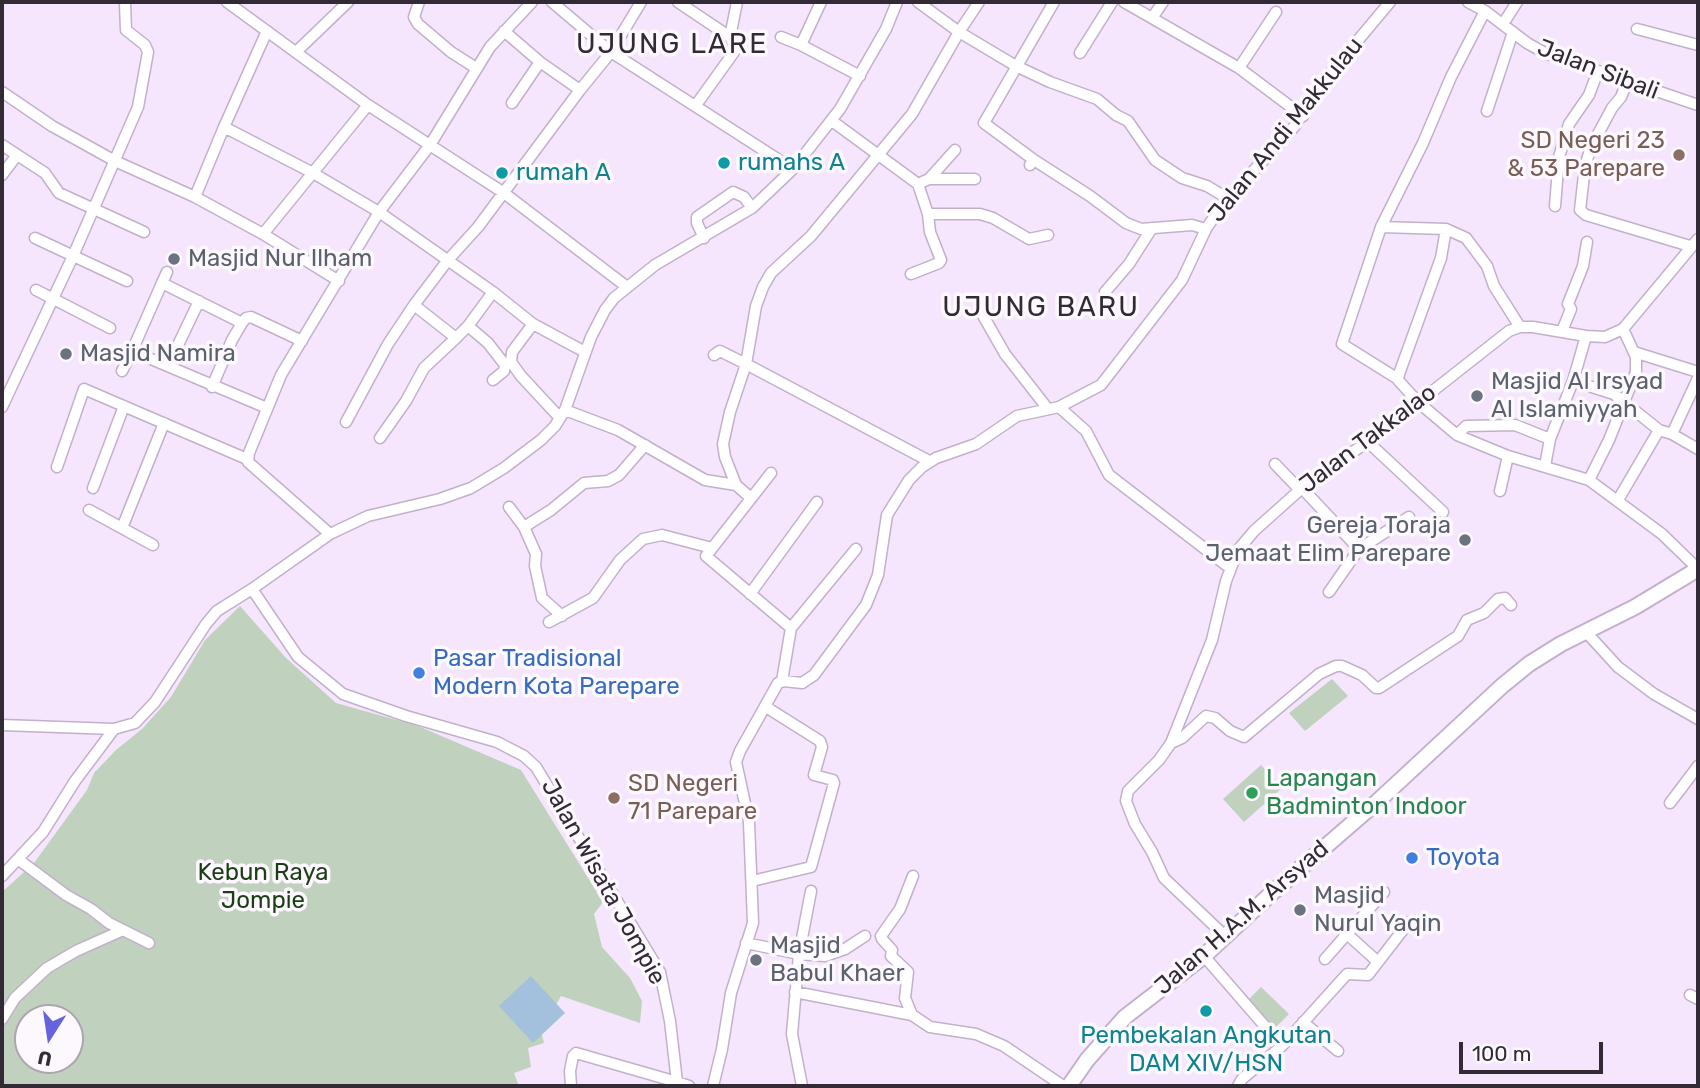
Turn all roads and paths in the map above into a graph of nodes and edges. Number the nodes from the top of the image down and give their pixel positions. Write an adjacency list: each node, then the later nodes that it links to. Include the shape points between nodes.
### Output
1 (227, 2): 26 (street)
2 (347, 2): 34 (street)
3 (419, 2): 39 (street, via 414,20)
4 (532, 2): 27 (street)
5 (552, 2): 35 (street)
6 (641, 2): 35 (street)
7 (678, 2): 30 (street)
8 (737, 2): 30 (street)
9 (821, 2): 32 (street)
10 (897, 2): 42 (street)
11 (918, 2): 28 (street)
12 (979, 2): 28 (street)
13 (1054, 2): 38 (street)
14 (1112, 2): 36 (street)
15 (1124, 2): 23 (street)
16 (1163, 2): 23 (street)
17 (1391, 2): 51 (street, Jalan Andi Makkulau, via 1323,82)
18 (1468, 2): 21 (street, Jalan Sibali)
19 (1517, 2): 24 (street)
20 (125, 3): 59 (street, via 126,30 145,45 149,55 138,107)
21 (1485, 11): 24 (street, Jalan Sibali); 74 (street)
22 (1276, 12): 40 (street)
23 (1152, 18): 40 (street)
24 (1503, 24): 29 (street, Jalan Sibali)
25 (1637, 29): 33 (street)
26 (267, 31): 34 (street); 53 (street)
27 (504, 31): 37 (street); 39 (street)
28 (959, 32): 38 (street); 58 (street, via 921,102)
29 (1513, 32): 41 (street, Jalan Sibali, via 1545,53); 50 (street)
30 (730, 37): 48 (street, via 734,51)
31 (781, 37): 32 (street)
32 (801, 45): 42 (street)
33 (1698, 45)
34 (297, 51): 47 (street)
35 (611, 52): 44 (street); 48 (street)
36 (1080, 53)
37 (540, 62): 44 (street); 46 (street)
38 (1016, 66): 68 (street, via 1097,99 1128,121 1155,160); 75 (street, via 984,123 1032,162 1126,223)
39 (475, 68): 55 (street)
40 (1239, 68): 51 (street)
41 (1598, 71): 43 (street, Jalan Sibali); 69 (street, via 1569,124 1559,157)
42 (860, 76): 52 (street)
43 (1627, 82): 49 (street, Jalan Sibali); 84 (street, via 1591,147 1580,210)
44 (580, 90): 66 (street)
45 (2, 92): 59 (street)
46 (512, 103)
47 (368, 104): 55 (street); 61 (street)
48 (696, 105): 60 (street)
49 (1698, 105)
50 (1487, 111)
51 (1303, 116): 68 (street, Jalan Andi Makkulau)
52 (832, 121): 58 (street); 60 (street)
53 (224, 127): 61 (street); 67 (street)
54 (2, 145): 57 (street)
55 (430, 145): 66 (street); 72 (street)
56 (955, 150): 63 (street)
57 (17, 155): 62 (street); 71 (street, via 45,173 59,193)
58 (878, 155): 65 (street); 114 (street, via 811,236 771,272 758,300)
59 (115, 161): 67 (street); 71 (street)
60 (793, 169): 70 (street)
61 (313, 173): 72 (street); 79 (street)
62 (2, 175)
63 (929, 179): 64 (street); 65 (street)
64 (975, 179)
65 (918, 184): 73 (street)
66 (504, 193): 86 (street); 92 (street)
67 (195, 197): 79 (street)
68 (1227, 198): 76 (street, Jalan Andi Makkulau)
69 (1555, 206)
70 (752, 208): 82 (street); 82 (street, via 733,192 696,217)
71 (93, 211): 78 (street); 85 (street)
72 (379, 212): 86 (street); 90 (street)
73 (928, 214): 80 (street, via 979,214 1029,239); 88 (street, via 941,260)
74 (1381, 227): 77 (street); 119 (street, via 1342,344)
75 (1153, 228): 76 (street, via 1192,225); 95 (street)
76 (1206, 229): 128 (street, Jalan Andi Makkulau, via 1182,280 1101,385)
77 (1446, 229): 103 (street, via 1466,238 1476,250); 119 (street, via 1441,258)
78 (144, 232)
79 (263, 234): 90 (street)
80 (1048, 235)
81 (35, 238): 85 (street)
82 (704, 238): 92 (street, via 655,265)
83 (1587, 242): 106 (street)
84 (1694, 242): 105 (street)
85 (73, 256): 89 (street); 96 (street)
86 (448, 260): 94 (street); 98 (street)
87 (167, 272): 91 (street)
88 (911, 274)
89 (127, 281)
90 (339, 281): 109 (street)
91 (162, 283): 97 (street); 110 (street)
92 (627, 287): 111 (street, via 605,310)
93 (36, 290): 96 (street)
94 (493, 292): 101 (street); 102 (street)
95 (1105, 292)
96 (53, 299): 104 (street); 126 (street)
97 (199, 301): 100 (street); 115 (street)
98 (414, 305): 108 (street); 130 (street)
99 (981, 312): 128 (street, via 1004,354)
100 (242, 323): 109 (street, via 251,317); 122 (street)
101 (533, 324): 111 (street); 129 (street, via 512,352 511,362)
102 (468, 326): 108 (street); 120 (street, via 505,365 504,372)
103 (1520, 327): 106 (street); 124 (street, Jalan Takkalao, via 1501,336)
104 (110, 328)
105 (1623, 328): 107 (street, via 1605,337); 112 (street)
106 (1562, 331): 107 (street)
107 (1586, 336): 121 (street)
108 (456, 338): 135 (street, via 424,368)
109 (302, 341): 127 (street)
110 (132, 351): 115 (street); 116 (street)
111 (585, 352): 129 (street)
112 (1634, 352): 117 (street); 123 (street, via 1636,372)
113 (714, 355): 114 (street, via 720,351)
114 (746, 364): 142 (street); 148 (street, via 723,444)
115 (168, 366): 122 (street)
116 (122, 371)
117 (1698, 372)
118 (1698, 378): 133 (street)
119 (1398, 379): 124 (street)
120 (493, 380)
121 (1573, 381): 123 (street); 136 (street)
122 (212, 387): 127 (street)
123 (1624, 401): 132 (street); 147 (street)
124 (1418, 402): 134 (street); 137 (street, Jalan Takkalao)
125 (124, 406): 131 (street); 145 (street, via 84,389); 149 (street)
126 (2, 407)
127 (267, 408): 141 (street)
128 (1053, 408): 142 (street, Jalan Andi Makkulau, via 1017,416 975,444); 166 (street, via 1086,431 1109,475)
129 (562, 414): 138 (street, via 618,429); 161 (street, via 541,440 471,488 368,516)
130 (346, 422)
131 (164, 423): 141 (street); 160 (street)
132 (1659, 430): 133 (street); 153 (street)
133 (1672, 434): 139 (street)
134 (1457, 435): 136 (street, via 1464,426 1515,425); 140 (street)
135 (380, 438)
136 (1550, 439): 144 (street)
137 (1368, 442): 150 (street, Jalan Takkalao); 157 (street)
138 (645, 445): 148 (street, via 705,480); 159 (street, via 618,475 608,481 584,483)
139 (1698, 449)
140 (1508, 456): 144 (street); 151 (street)
141 (247, 459): 161 (street)
142 (929, 461): 176 (street, Jalan Andi Makkulau, via 909,480 887,515 875,587 860,615 811,678 802,683)
143 (1275, 464): 150 (street)
144 (1545, 466): 147 (street)
145 (57, 467)
146 (771, 473): 152 (street)
147 (1589, 480): 153 (street)
148 (736, 485): 152 (street)
149 (93, 488)
150 (1301, 489): 164 (street); 166 (street, Jalan Takkalao, via 1242,543)
151 (1500, 491)
152 (751, 498): 163 (street)
153 (1618, 500): 167 (street)
154 (817, 502): 170 (street)
155 (509, 507): 159 (street)
156 (89, 510): 160 (street)
157 (1443, 512)
158 (1409, 517): 164 (street)
159 (524, 527): 172 (street, via 536,554 542,598)
160 (122, 528): 162 (street)
161 (330, 534): 168 (street)
162 (153, 545)
163 (712, 548): 170 (street, via 706,558); 172 (street, via 662,535 643,539 620,560 593,598)
164 (1359, 548): 169 (street)
165 (856, 550): 174 (street)
166 (1230, 568): 181 (street, Jalan Takkalao, via 1212,640)
167 (1698, 569): 175 (highway, Jalan H.A.M. Arsyad)
168 (252, 589): 180 (street, via 217,611 141,718); 207 (street, Jalan Wisata Jompie, via 298,657 343,694 497,742 524,756 541,772 660,972)
169 (1329, 592)
170 (750, 594): 174 (street)
171 (1511, 605): 181 (street, via 1505,598 1498,599 1485,613 1467,620 1458,636 1379,688 1362,674 1336,666 1319,674 1244,737 1206,716)
172 (562, 616): 173 (street)
173 (549, 622)
174 (791, 628): 176 (street)
175 (1586, 632): 178 (street, via 1618,667); 194 (highway, Jalan H.A.M. Arsyad, via 1529,664 1502,686)
176 (782, 681): 177 (street)
177 (766, 708): 187 (street, via 737,762 749,822); 187 (street, via 820,741 814,775 834,783 811,867)
178 (1698, 719)
179 (2, 725): 180 (street)
180 (114, 729): 184 (street)
181 (1171, 743): 194 (street, Jalan Takkalao, via 1128,791 1127,805 1164,878)
182 (1698, 765): 183 (street)
183 (1670, 803)
184 (19, 860): 185 (street); 191 (street)
185 (2, 876)
186 (914, 876): 202 (street, via 900,909 881,936 892,950 891,956 908,972 905,998)
187 (752, 881): 196 (street, via 753,923)
188 (811, 891): 197 (street)
189 (1384, 892): 192 (street)
190 (1409, 922): 200 (street)
191 (123, 930): 195 (street); 203 (street, via 47,968 15,998)
192 (1347, 934): 199 (street); 200 (street)
193 (864, 936): 197 (street, via 831,955)
194 (1226, 937): 198 (highway, Jalan H.A.M. Arsyad)
195 (149, 943)
196 (747, 943): 197 (street); 210 (street, via 731,993)
197 (799, 954): 201 (street)
198 (1204, 956): 205 (street); 212 (highway, Jalan H.A.M. Arsyad, via 1125,1017)
199 (1325, 959)
200 (1378, 962): 204 (street, via 1368,975 1347,974)
201 (795, 992): 202 (street); 211 (street, via 792,1034)
202 (912, 1015): 212 (street, via 930,1027 992,1041)
203 (2, 1019)
204 (1303, 1022): 205 (street); 206 (street)
205 (1282, 1046): 213 (street)
206 (1338, 1051)
207 (677, 1082): 208 (street, via 576,1053); 209 (street)
208 (571, 1086)
209 (689, 1086)
210 (713, 1086)
211 (802, 1086)
212 (1066, 1086)
213 (1238, 1086)

